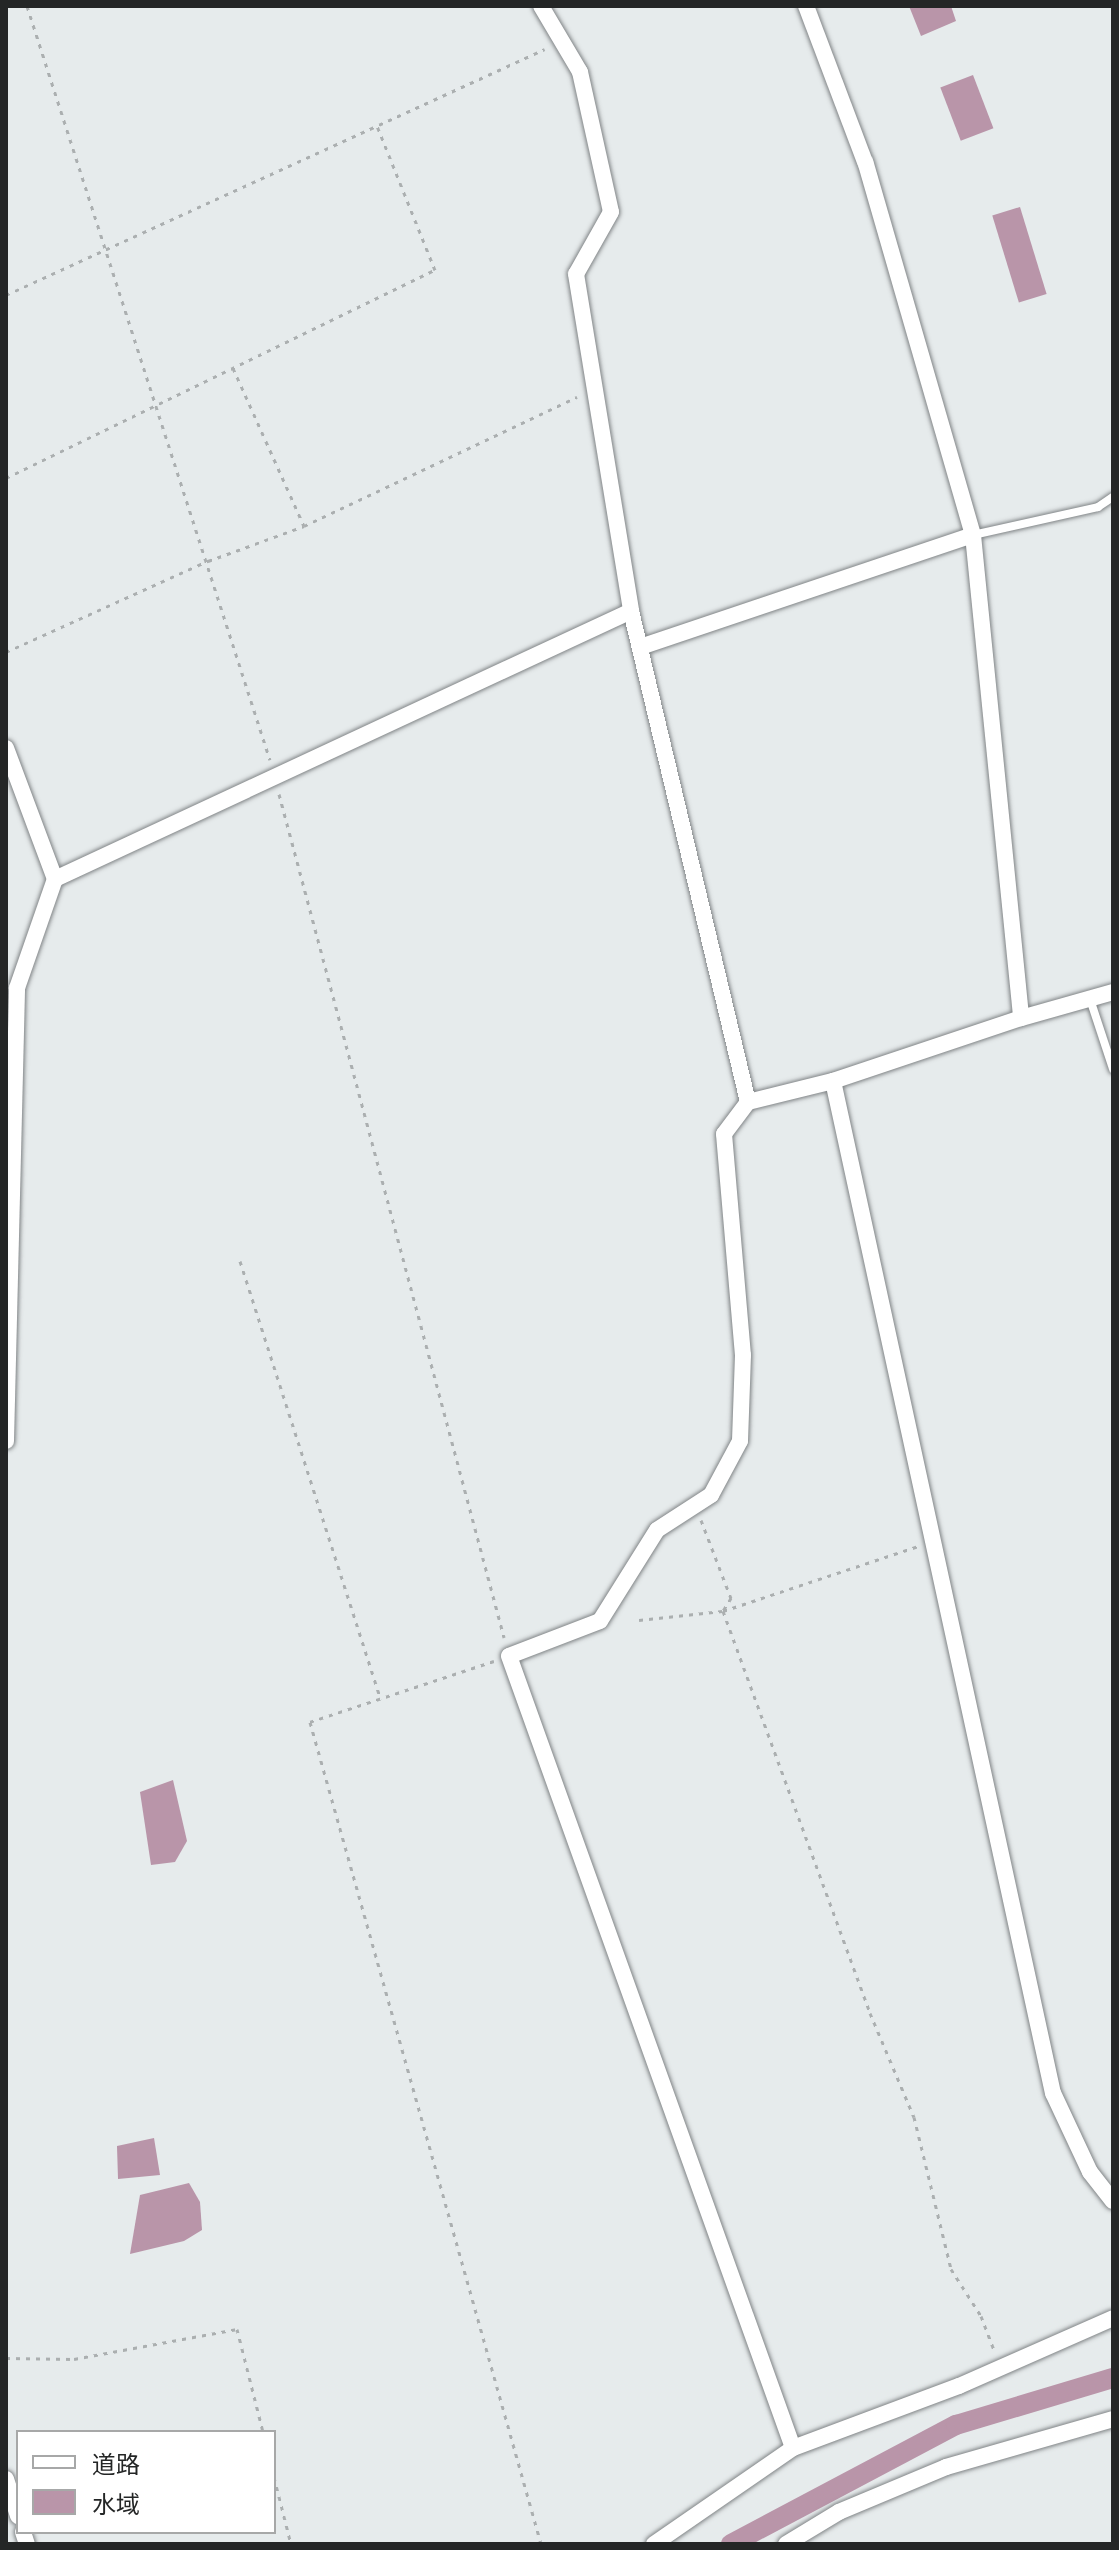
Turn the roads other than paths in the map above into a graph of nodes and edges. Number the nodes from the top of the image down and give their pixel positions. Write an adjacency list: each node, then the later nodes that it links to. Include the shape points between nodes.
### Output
1 (541, 6): 5 (street, via 580,72 611,212 576,274)
2 (806, 6): 4 (street, via 865,162)
3 (1113, 497): 4 (lane, via 1098,507)
4 (973, 535): 6 (street); 12 (street)
5 (631, 611): 6 (street); 8 (street)
6 (640, 647): 15 (street)
7 (6, 748): 8 (street)
8 (55, 879): 9 (street)
9 (11, 989): 16 (street)
10 (1113, 992): 11 (street)
11 (1090, 998): 12 (street); 13 (lane)
12 (1021, 1018): 14 (street)
13 (1113, 1069)
14 (833, 1081): 15 (street); 17 (street, via 1053,2093 1090,2172)
15 (748, 1102): 20 (street, via 724,1134 743,1355 740,1441 711,1495 657,1530 600,1621 509,1656)
16 (6, 1441)
17 (1113, 2201)
18 (1113, 2318): 20 (street)
19 (1113, 2419): 24 (street, via 946,2467 839,2512)
20 (793, 2448): 23 (street)
21 (6, 2479): 22 (street)
22 (16, 2510)
23 (654, 2544)
24 (786, 2544)

